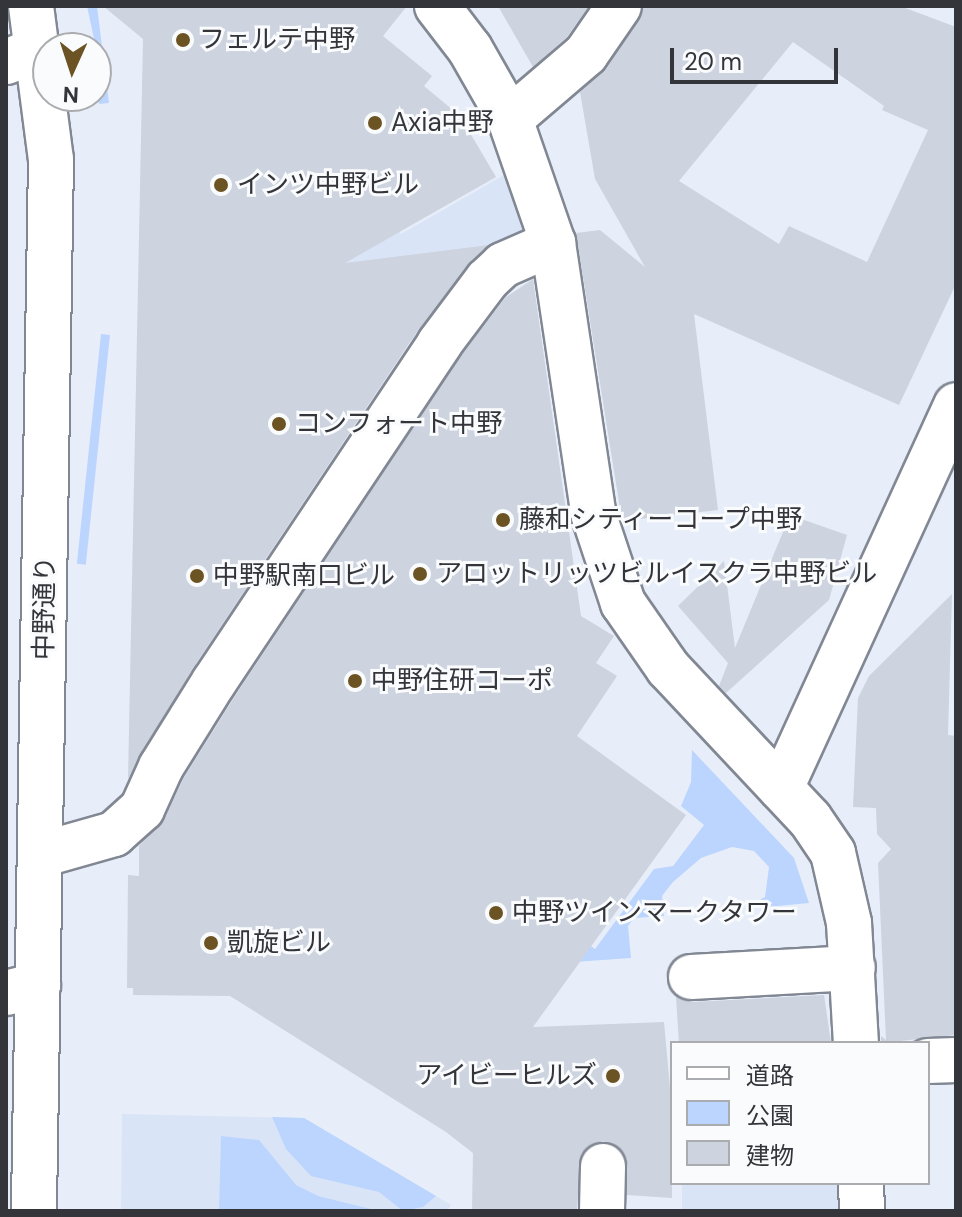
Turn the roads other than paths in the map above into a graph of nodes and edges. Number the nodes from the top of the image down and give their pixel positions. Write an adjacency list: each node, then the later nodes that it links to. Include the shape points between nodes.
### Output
1 (31, 6): 4 (street, 中野通り)
2 (437, 6): 5 (street, via 470,49)
3 (619, 6): 5 (street, via 586,54)
4 (23, 56): 9 (street, 中野通り, via 51,159)
5 (510, 119): 6 (street)
6 (553, 243): 8 (street, via 594,516 623,603 668,668); 9 (street, via 503,265 487,280 369,446 184,730 142,809 126,825 93,843)
7 (956, 405): 8 (street)
8 (781, 788): 10 (street, via 833,853 843,885)
9 (40, 855): 12 (street, 中野通り)
10 (853, 968): 11 (street); 13 (street)
11 (691, 977)
12 (22, 989): 18 (street, 中野通り)
13 (856, 1041)
14 (956, 1060): 15 (street)
15 (930, 1061)
16 (603, 1166): 19 (street)
17 (861, 1185): 20 (street)
18 (34, 1211)
19 (602, 1211)
20 (862, 1211)

